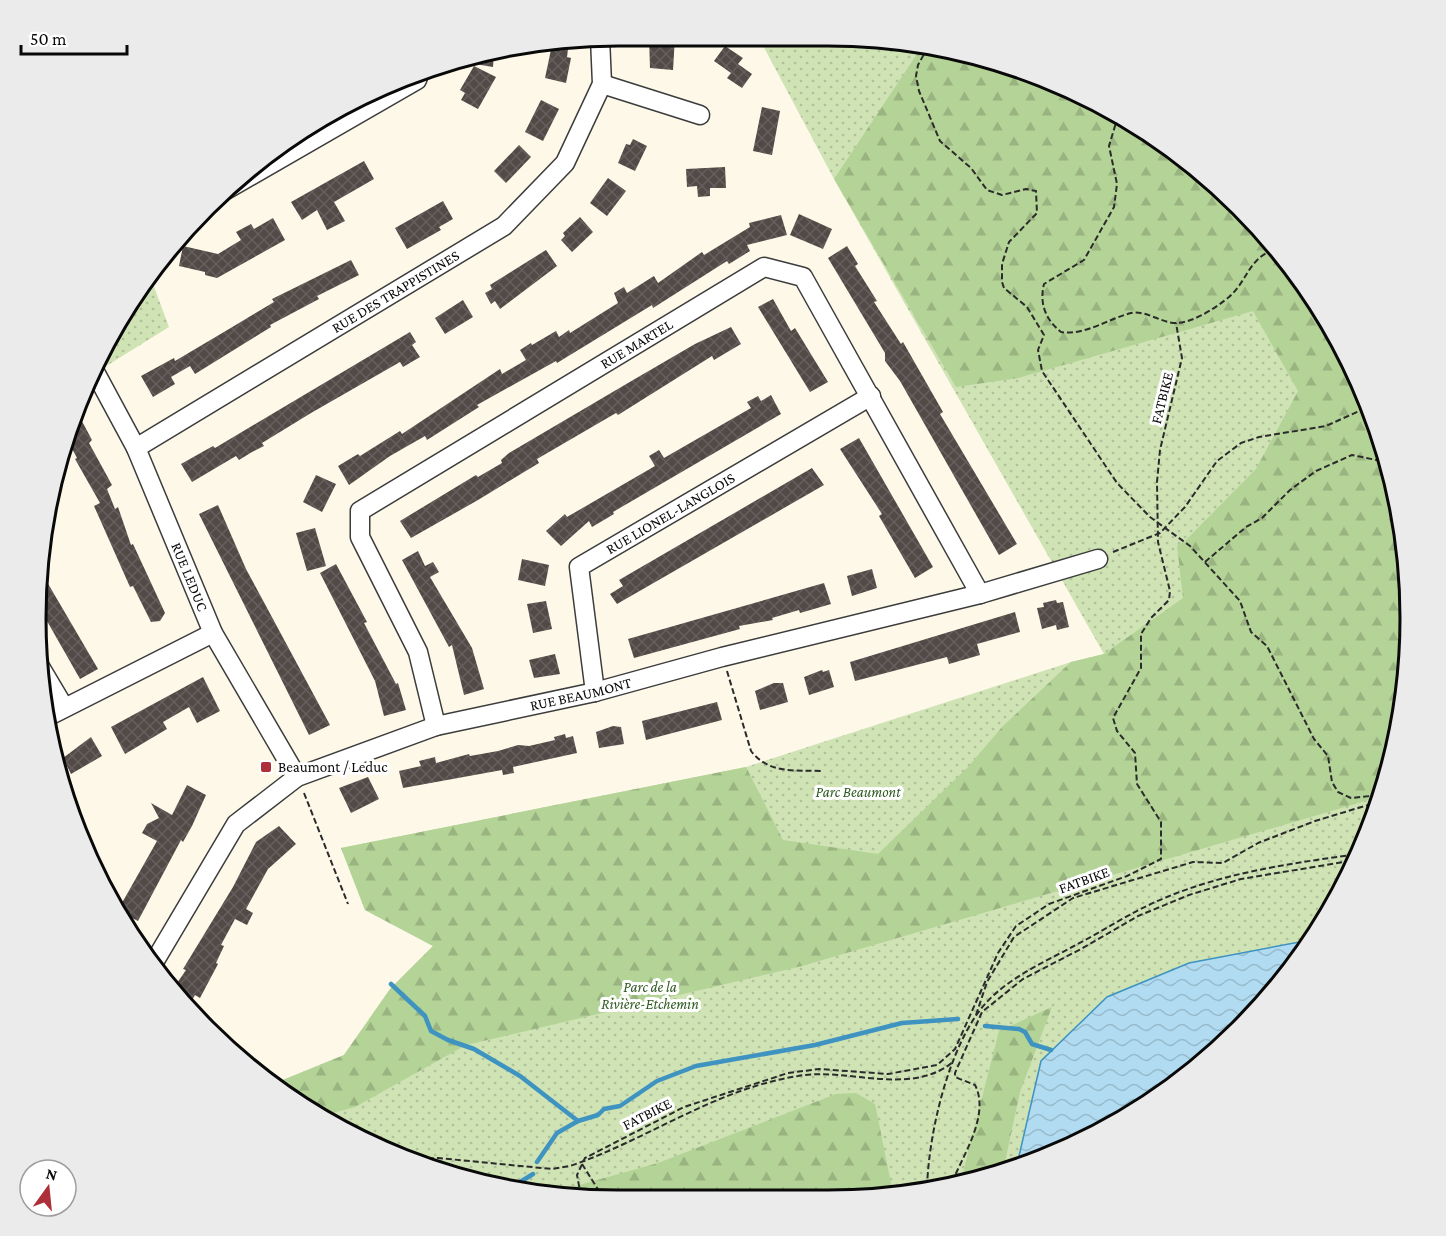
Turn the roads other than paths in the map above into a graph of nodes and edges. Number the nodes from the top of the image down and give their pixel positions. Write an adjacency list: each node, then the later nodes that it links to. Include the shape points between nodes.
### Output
1 (600, 47): 2 (street, RUE DES TRAPPISTINES)
2 (602, 84): 3 (street); 6 (street, RUE DES TRAPPISTINES, via 565,163 504,226)
3 (700, 115)
4 (99, 379): 6 (street, RUE LEDUC)
5 (871, 396): 8 (street, RUE MARTEL); 10 (street, RUE LIONEL-LANGLOIS, via 579,567); 12 (street, RUE MARTEL, via 803,277 764,267 360,511 360,537 418,652)
6 (136, 448): 9 (street, RUE LEDUC)
7 (1098, 559): 8 (street, RUE BEAUMONT)
8 (980, 594): 10 (street, RUE BEAUMONT)
9 (213, 633): 11 (street); 13 (street, RUE LEDUC)
10 (595, 692): 12 (street, RUE BEAUMONT)
11 (56, 712)
12 (436, 726): 13 (street, RUE BEAUMONT)
13 (297, 777): 14 (street, RUE BEAUMONT, via 236,824)
14 (158, 956)

